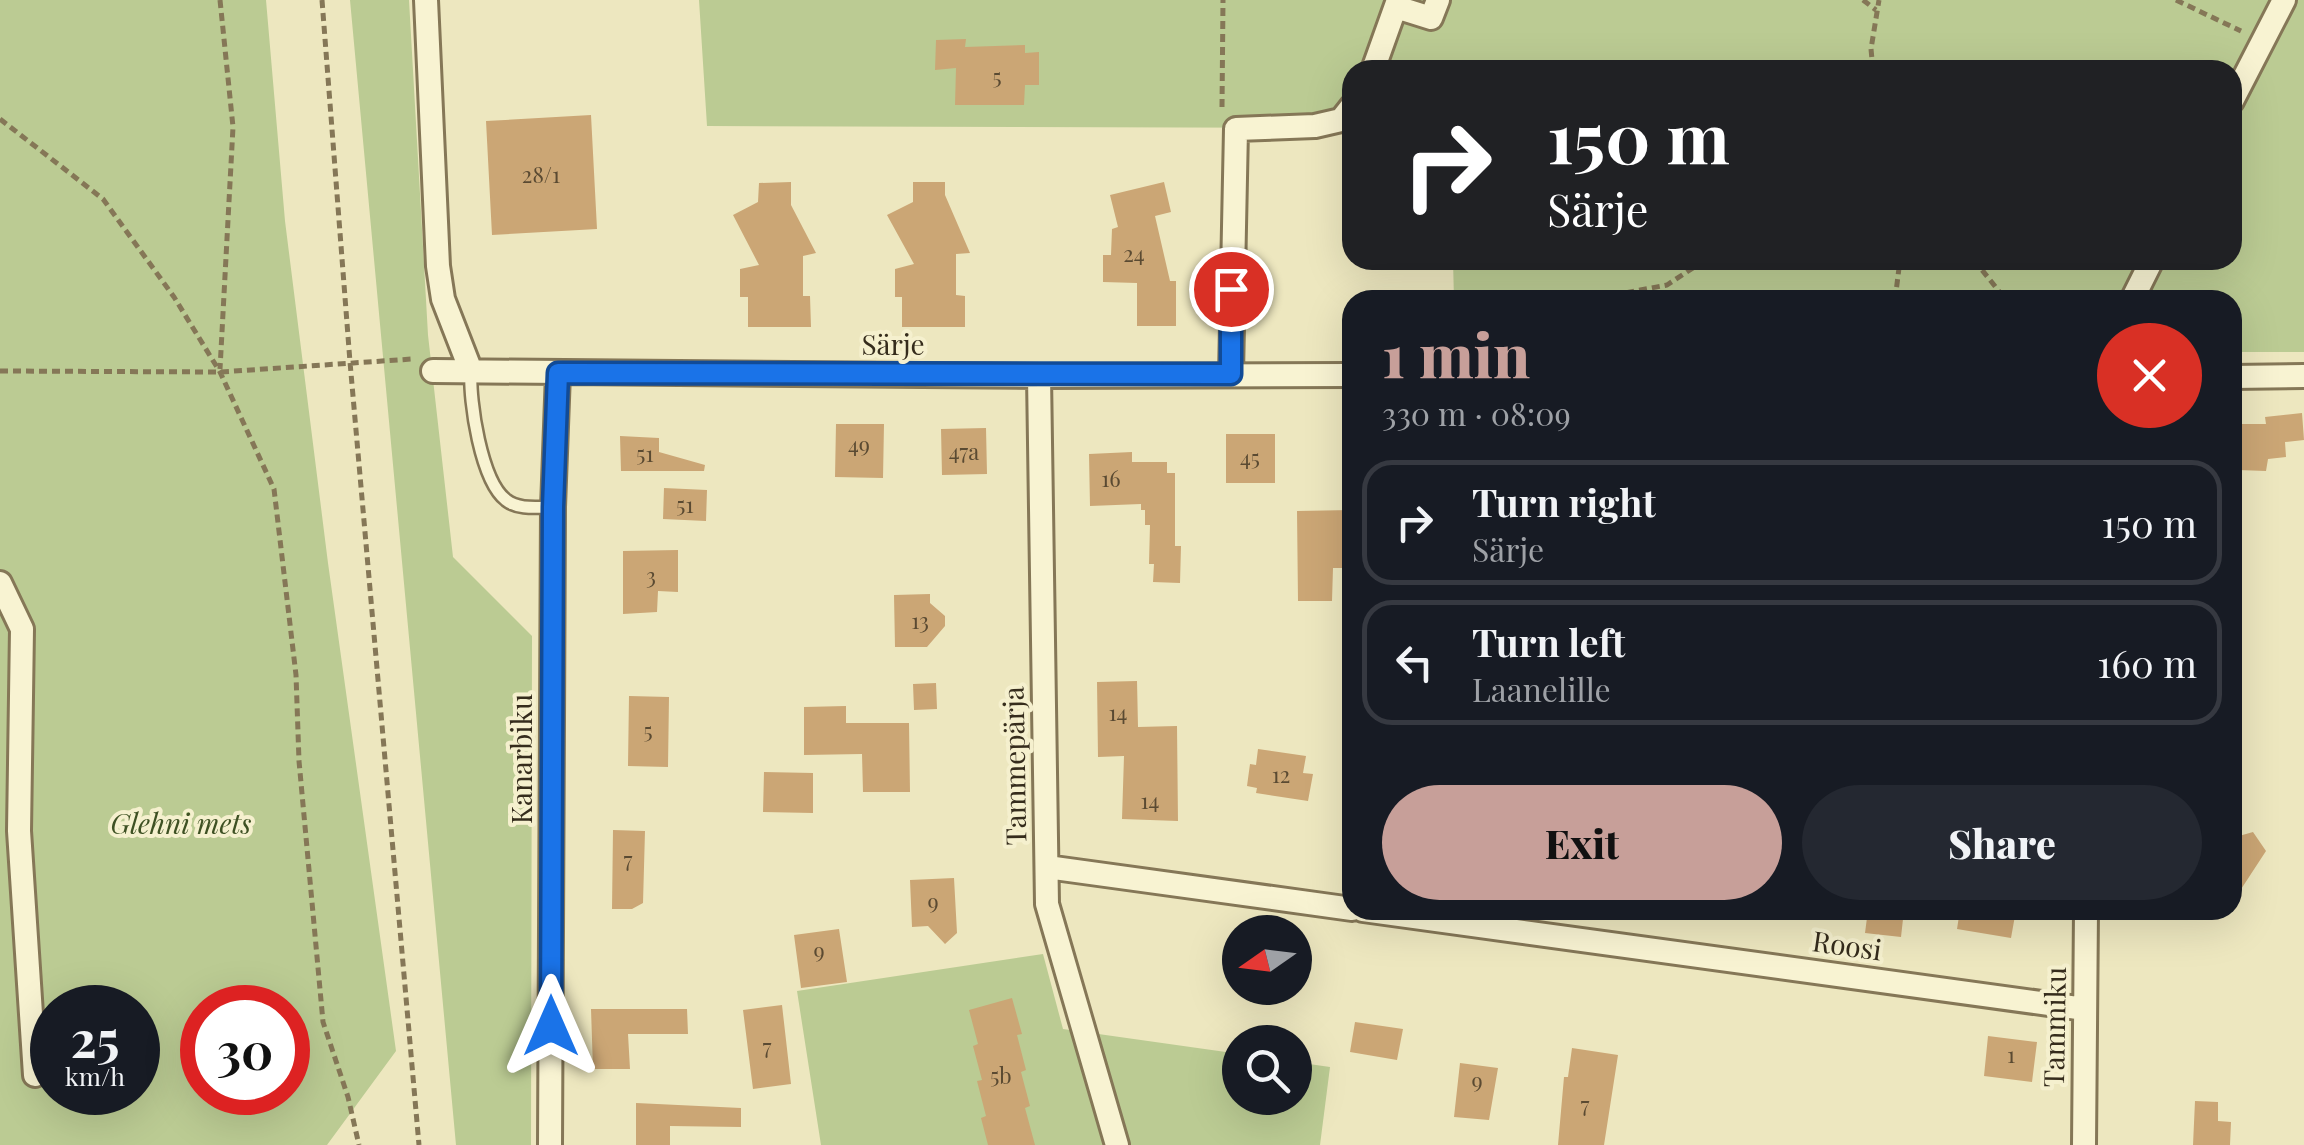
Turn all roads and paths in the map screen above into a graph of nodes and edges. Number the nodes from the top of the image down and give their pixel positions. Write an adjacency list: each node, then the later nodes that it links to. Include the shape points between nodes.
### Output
1 (220, 0): 25 (path, via 232,128)
2 (322, 0): 21 (path)
3 (426, 0): 24 (street, via 438,266 443,299)
4 (1438, 0): 9 (street, via 1431,18)
5 (1862, 0): 10 (path)
6 (1878, 0): 10 (path)
7 (2176, 0): 11 (path)
8 (2284, 0): 11 (street)
9 (1397, 3): 12 (street)
10 (1877, 10): 13 (path)
11 (2263, 41): 14 (street)
12 (1376, 60)
13 (1872, 60)
14 (2242, 82)
15 (0, 119): 25 (path, via 103,199)
16 (1342, 120): 27 (street, via 1236,129)
17 (1690, 270): 19 (path, via 1667,286)
18 (1982, 270): 20 (path)
19 (1644, 290)
20 (1998, 290)
21 (350, 362): 22 (path, via 416,359); 25 (path); 41 (path)
22 (433, 370): 24 (street, Särje)
23 (0, 371): 25 (path)
24 (471, 371): 26 (street, Särje); 32 (lane, via 470,399 492,484 517,506)
25 (220, 372): 40 (path, via 274,488 296,675 322,1022)
26 (558, 373): 29 (street, Särje); 32 (street, Kanarbiku)
27 (1231, 374): 28 (street, Särje); 29 (street, Särje)
28 (1342, 375)
29 (1039, 376): 34 (street, Tammepärja)
30 (2304, 376): 31 (street)
31 (2242, 377)
32 (553, 507): 42 (street, Kanarbiku)
33 (0, 583): 38 (street, via 22,629 19,831)
34 (1047, 867): 35 (street); 43 (street, Tammepärja, via 1047,904)
35 (1342, 907)
36 (1435, 920): 39 (street, Roosi)
37 (2086, 920): 39 (street, Tammiku)
38 (30, 999)
39 (2085, 1010): 44 (street, Tammiku)
40 (358, 1145)
41 (419, 1145)
42 (550, 1145)
43 (1117, 1145)
44 (2084, 1145)

